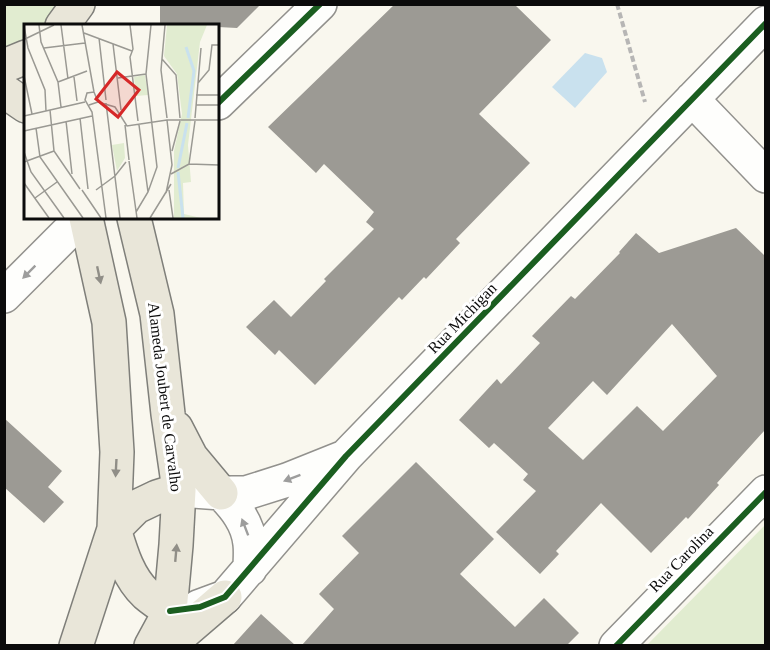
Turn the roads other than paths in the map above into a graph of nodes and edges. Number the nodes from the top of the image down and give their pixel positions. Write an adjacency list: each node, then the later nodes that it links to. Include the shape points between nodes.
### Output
1 (78, 4): 5 (main road)
2 (84, 4): 6 (main road)
3 (320, 4): 11 (street)
4 (765, 23): 10 (street, Rua Michigan)
5 (63, 24)
6 (87, 24)
7 (24, 58): 8 (main road)
8 (4, 66)
9 (4, 91): 12 (main road)
10 (692, 99): 13 (street); 19 (street, Rua Michigan)
11 (219, 102)
12 (24, 105)
13 (765, 176)
14 (83, 219): 17 (street, one-way to 17)
15 (84, 219): 23 (main road, one-way to 23, via 109,322 117,452)
16 (134, 219): 18 (main road, Alameda Joubert de Carvalho, via 157,314)
17 (4, 296)
18 (168, 414): 20 (main road, Alameda Joubert de Carvalho); 22 (main road, via 191,457)
19 (346, 456): 22 (street, Rua Michigan, one-way to 22, via 246,493); 24 (street, Rua Michigan)
20 (179, 490): 22 (street, Rua Michigan); 23 (main road, via 136,507); 26 (main road, Alameda Joubert de Carvalho, one-way to 20)
21 (765, 492): 30 (street, Rua Carolina)
22 (221, 493): 24 (street, one-way to 22, via 250,543 243,520)
23 (114, 529): 26 (main road, via 134,580); 27 (main road)
24 (250, 569): 25 (street, Rua Michigan)
25 (225, 597): 26 (street, Rua Michigan, via 200,607); 29 (main road)
26 (170, 611): 28 (main road, Alameda Joubert de Carvalho)
27 (76, 645)
28 (151, 645)
29 (168, 645)
30 (616, 645)

